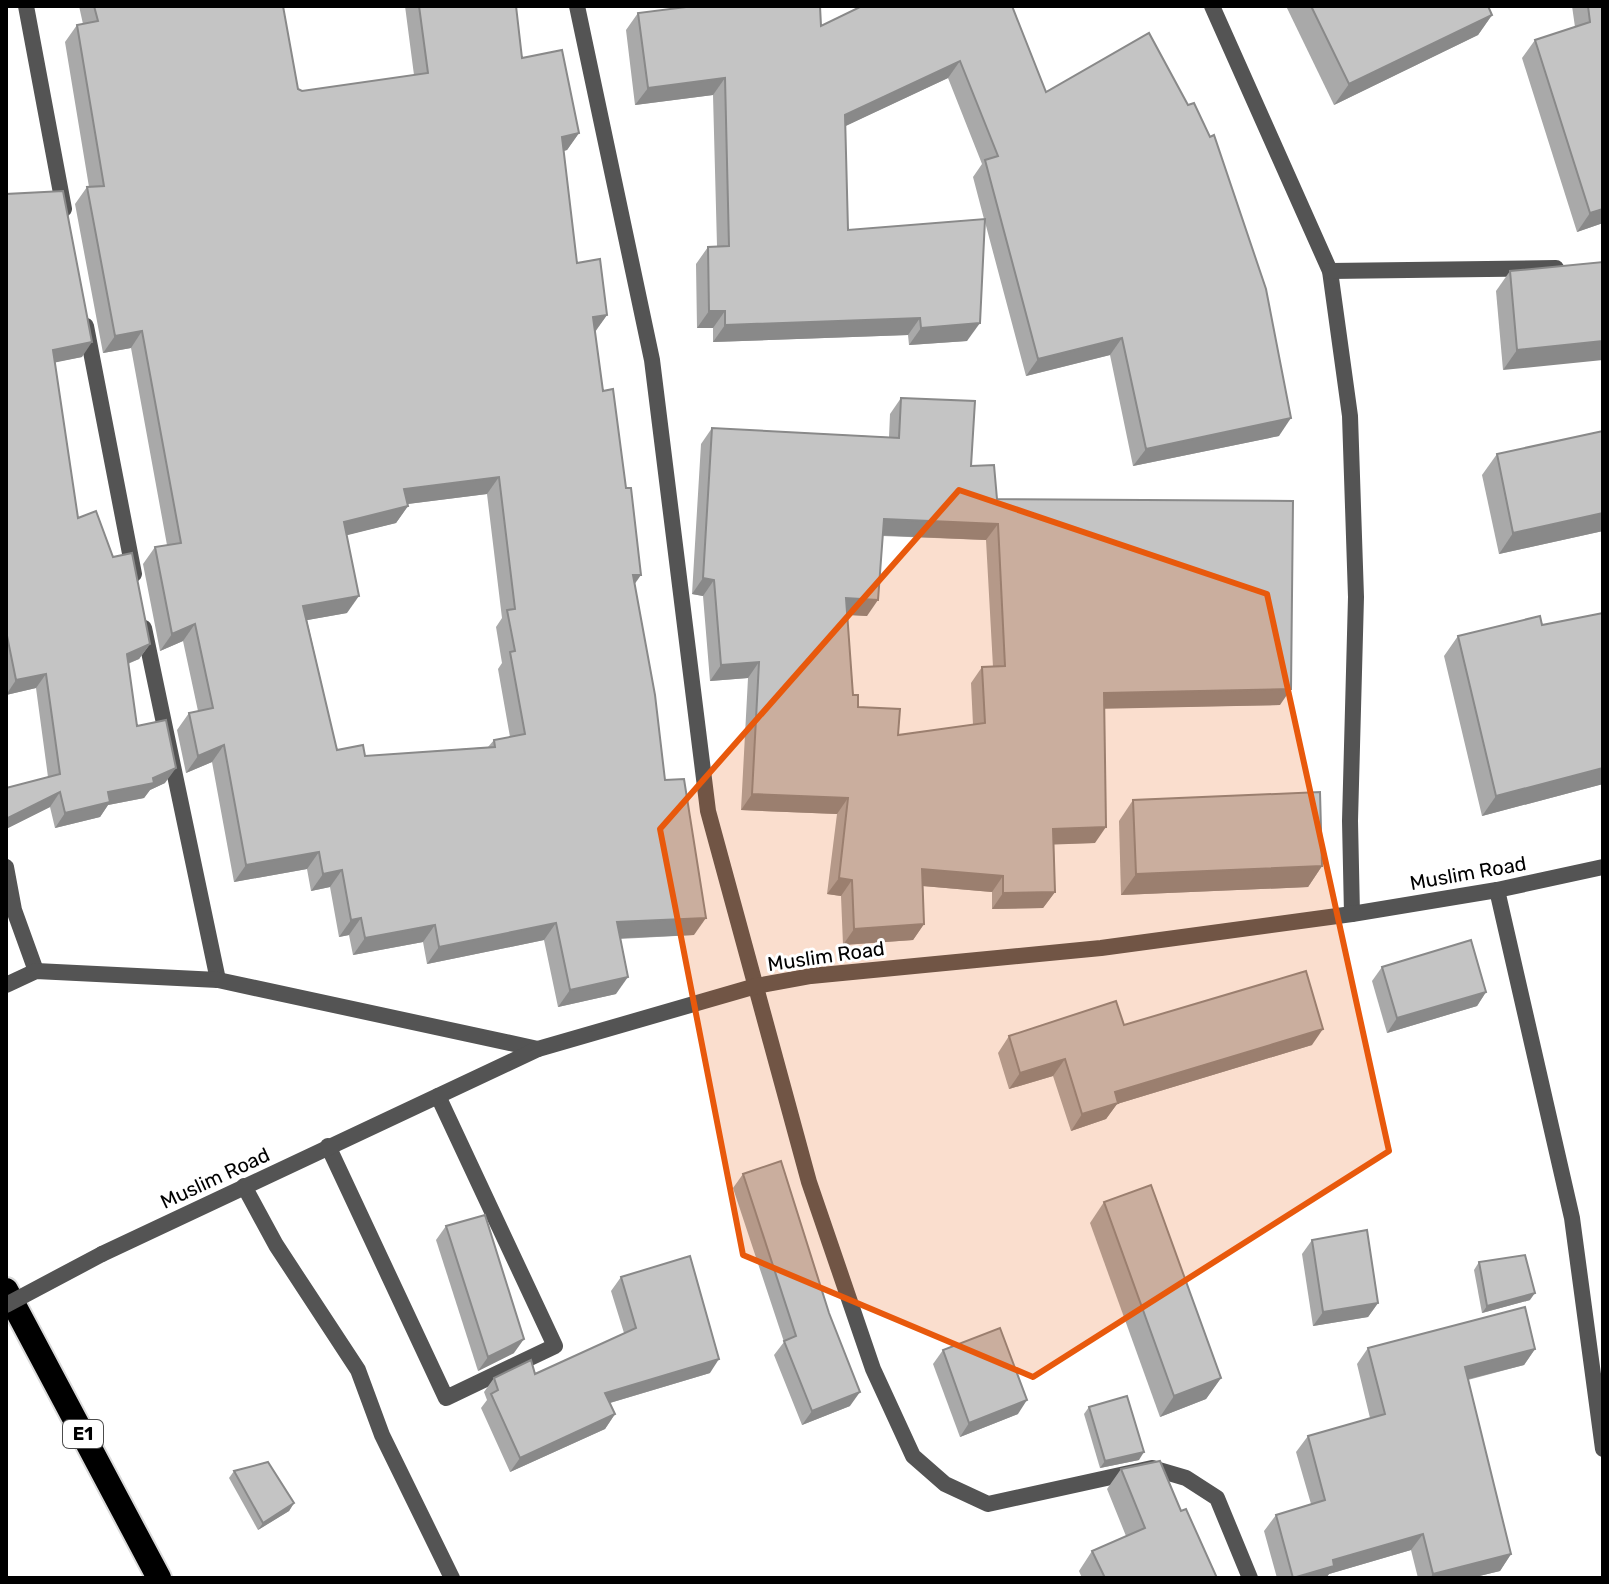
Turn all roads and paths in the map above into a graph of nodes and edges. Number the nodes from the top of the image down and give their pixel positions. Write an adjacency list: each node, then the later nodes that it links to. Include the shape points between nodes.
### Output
1 (26, 6): 4 (street)
2 (577, 6): 15 (street, via 652,360 708,811)
3 (1212, 6): 6 (street)
4 (68, 232)
5 (1573, 268): 6 (street)
6 (1330, 271): 11 (street, via 1350,431 1356,597)
7 (83, 309): 13 (street)
8 (6, 867): 12 (street, via 14,910)
9 (1603, 867): 10 (street, Muslim Road)
10 (1497, 890): 11 (street, Muslim Road); 22 (street, via 1572,1218)
11 (1352, 914): 15 (street, Muslim Road)
12 (36, 971): 13 (street); 14 (street)
13 (218, 980): 16 (street)
14 (6, 985)
15 (756, 986): 16 (street, Muslim Road); 25 (street, via 809,1182 873,1369 913,1456 945,1484 988,1504 1152,1468 1186,1478 1217,1498)
16 (538, 1049): 17 (street, Muslim Road)
17 (438, 1096): 18 (street, Muslim Road); 18 (street, via 555,1346 446,1398)
18 (328, 1146): 19 (street, Muslim Road)
19 (244, 1186): 21 (street, Muslim Road, bridge); 24 (street, via 358,1370 382,1435)
20 (6, 1290): 23 (highway, E1)
21 (6, 1305)
22 (1603, 1449)
23 (159, 1578)
24 (452, 1578)
25 (1250, 1578)

